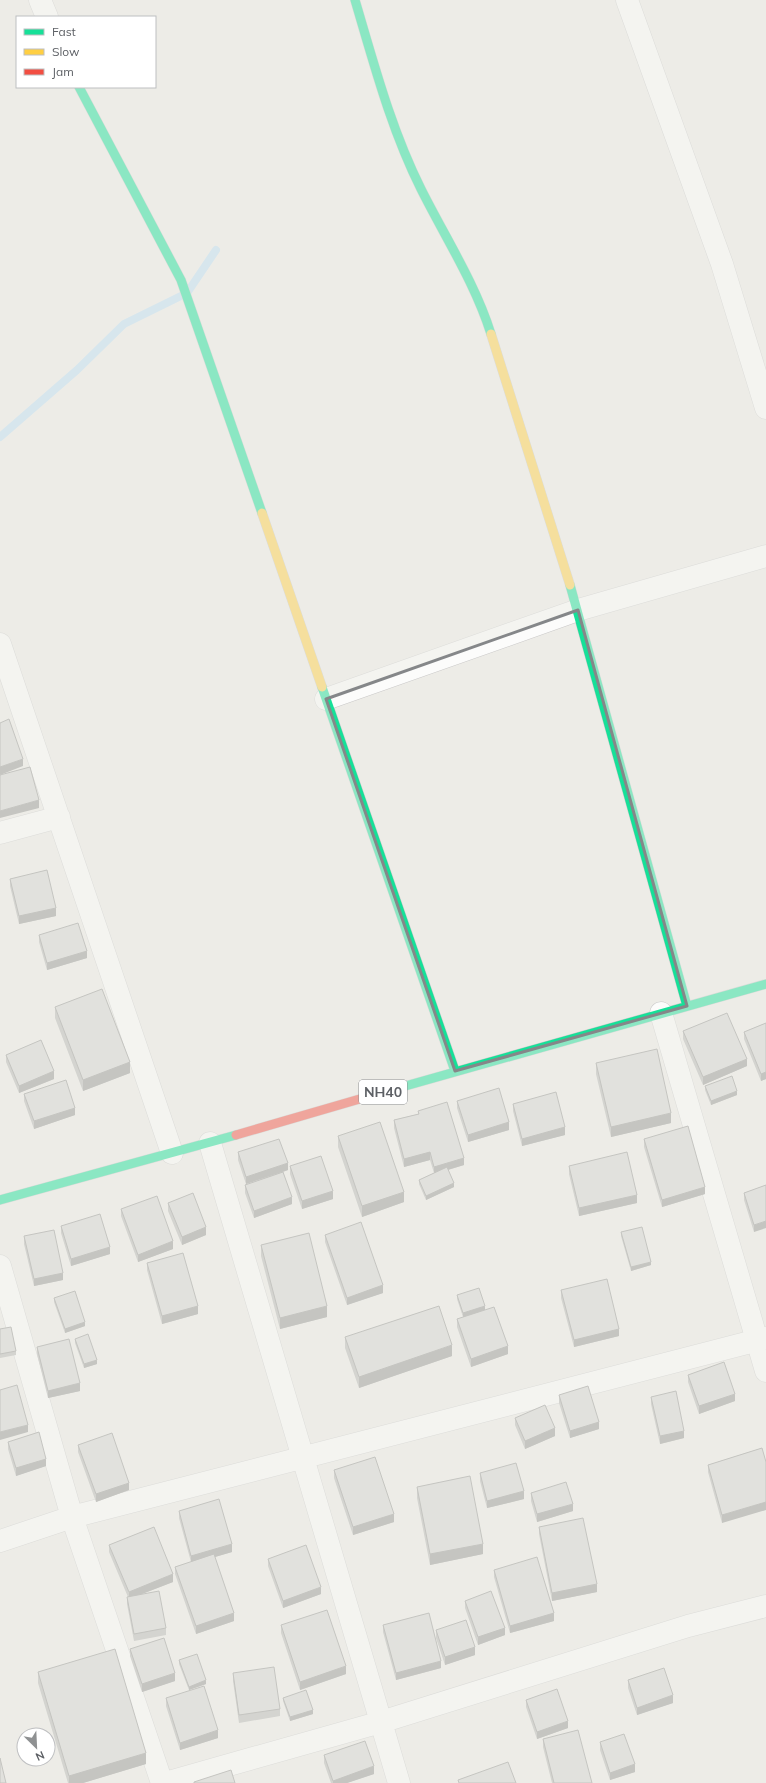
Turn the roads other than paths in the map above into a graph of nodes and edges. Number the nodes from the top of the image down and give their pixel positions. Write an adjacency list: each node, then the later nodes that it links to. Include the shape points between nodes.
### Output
1 (40, 0): 4 (street)
2 (355, 0): 8 (main road, via 383,96 402,149 484,311)
3 (627, 0): 6 (street, via 722,264)
4 (47, 16)
5 (81, 88): 10 (main road, via 181,280)
6 (766, 408)
7 (766, 556): 8 (street)
8 (578, 610): 10 (street); 14 (main road)
9 (0, 644): 11 (street)
10 (326, 699): 16 (main road)
11 (59, 817): 12 (street); 18 (street)
12 (0, 833)
13 (766, 984): 14 (main road, NH40)
14 (687, 1006): 15 (main road, NH40)
15 (661, 1013): 16 (main road, NH40); 21 (street)
16 (455, 1071): 17 (main road, NH40)
17 (210, 1143): 18 (main road, NH40); 23 (street)
18 (172, 1153): 19 (main road, NH40)
19 (0, 1200)
20 (0, 1266): 24 (street)
21 (762, 1339): 22 (street); 23 (street)
22 (766, 1371)
23 (302, 1457): 24 (street); 27 (street)
24 (72, 1517): 25 (street); 28 (street)
25 (0, 1541)
26 (766, 1606): 27 (street, via 688,1626)
27 (381, 1722): 29 (street); 30 (street)
28 (162, 1783)
29 (165, 1783)
30 (399, 1783)

